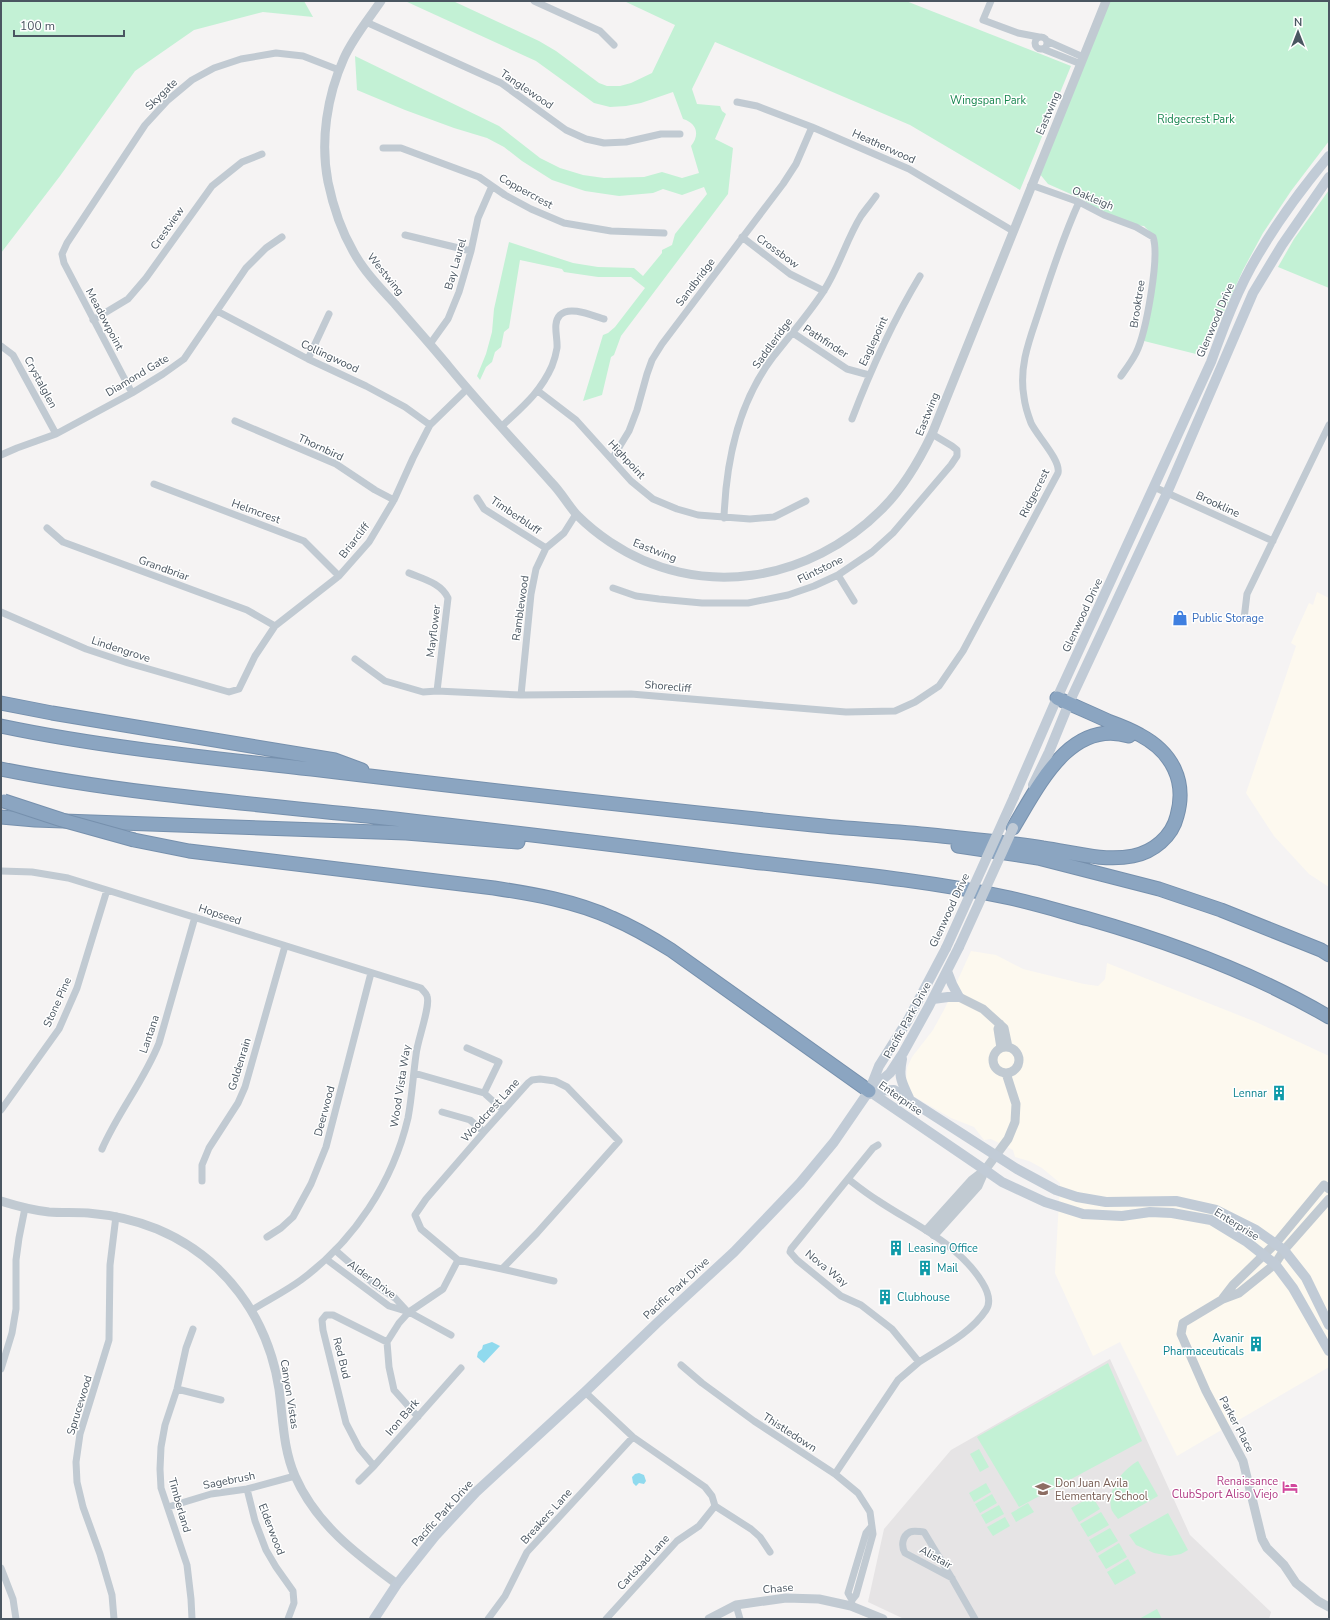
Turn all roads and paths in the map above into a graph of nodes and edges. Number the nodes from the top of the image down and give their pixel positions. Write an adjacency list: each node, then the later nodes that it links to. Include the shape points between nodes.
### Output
1 (381, 1): 5 (street, Westwing)
2 (534, 1): 9 (street, via 600,31)
3 (991, 1): 6 (street, via 983,20)
4 (1106, 1): 12 (street, Eastwing)
5 (366, 22): 13 (street, Westwing, via 344,57); 16 (street, Tanglewood, via 502,83 566,130 586,139 604,143 626,142 661,134)
6 (1022, 34): 7 (street); 10 (street)
7 (1039, 37): 8 (street); 10 (street)
8 (1047, 41): 11 (street); 12 (street)
9 (614, 45)
10 (1035, 45): 11 (street)
11 (1043, 49): 12 (street)
12 (1082, 60): 21 (street, Eastwing)
13 (339, 70): 32 (street, Skygate, via 303,56 276,53 241,59 214,68 192,80 168,100 145,125); 40 (street, Westwing, via 327,118 324,147 328,181 337,217 353,252)
14 (737, 102): 15 (street, Heatherwood, via 757,106)
15 (812, 127): 25 (street, Heatherwood, via 909,169); 30 (street, Sandbridge, via 796,164)
16 (680, 134)
17 (382, 148): 22 (street, Coppercrest, via 401,148 479,177)
18 (262, 154): 38 (street, Crestview, via 242,162 212,186 128,299)
19 (1329, 156): 58 (main road, Glenwood Drive, via 1257,256)
20 (1329, 177): 59 (main road, via 1282,245 1253,293)
21 (1032, 185): 24 (street, Oakleigh); 25 (street, Eastwing)
22 (492, 186): 27 (street, Coppercrest, via 531,209 564,223 611,231); 31 (street, Bay Laurel, via 478,218)
23 (876, 196): 34 (street, Saddleridge, via 861,216)
24 (1079, 202): 26 (street, Oakleigh); 76 (street, Ridgecrest, via 1059,248 1028,344 1022,371 1024,398 1029,417 1058,465 1058,473)
25 (1013, 231): 54 (street, Eastwing)
26 (1146, 232): 44 (street, Brooktree, via 1153,237 1155,243 1147,321 1136,353)
27 (664, 233)
28 (405, 235): 31 (street)
29 (282, 237): 35 (street, Diamond Gate, via 266,248 246,268)
30 (742, 237): 34 (street, Crossbow, via 790,274); 56 (street, Sandbridge, via 652,360 638,410)
31 (471, 251): 40 (street, Bay Laurel, via 448,319)
32 (62, 254): 38 (street, Meadowpoint)
33 (920, 276): 43 (street, Eaglepoint, via 902,305)
34 (824, 291): 39 (street, Saddleridge)
35 (217, 311): 42 (street, Collingwood); 47 (street, Diamond Gate, via 184,359)
36 (329, 314): 42 (street)
37 (604, 319): 46 (street, via 573,311 560,315 556,324 557,348 553,364)
38 (93, 320): 47 (street, Meadowpoint)
39 (793, 333): 43 (street, Pathfinder, via 847,369); 64 (street, Saddleridge, via 772,358 743,413 729,462)
40 (430, 344): 45 (street, Westwing)
41 (1, 346): 53 (street, Crystalglen, via 14,355)
42 (308, 359): 50 (street, Collingwood, via 373,389)
43 (869, 375): 48 (street, Eaglepoint)
44 (1121, 376)
45 (467, 389): 50 (street, Briarcliff); 52 (street, Westwing)
46 (538, 391): 52 (street); 56 (street, Highpoint, via 576,420)
47 (132, 393): 53 (street, Diamond Gate)
48 (852, 419)
49 (235, 421): 61 (street, Thornbird, via 336,464)
50 (430, 425): 61 (street, Briarcliff)
51 (1329, 425): 66 (street)
52 (501, 427): 63 (street, Westwing, via 559,491)
53 (56, 434): 55 (street, Diamond Gate)
54 (932, 434): 63 (street, Eastwing, via 909,477 884,508 863,526 823,553 800,563 755,576 699,576 665,568 631,555 598,533); 69 (street, Flintstone, via 952,446 957,456 888,538)
55 (1, 455)
56 (612, 459): 64 (street, Highpoint, via 631,481 653,499 698,515)
57 (154, 484): 70 (street, Helmcrest, via 304,542)
58 (1154, 487): 59 (street, Brookline); 81 (main road, Glenwood Drive)
59 (1167, 493): 66 (street, Brookline); 83 (main road)
60 (477, 498): 67 (street, Timberbluff, via 484,509)
61 (394, 500): 70 (street, Briarcliff, via 369,542)
62 (806, 501): 64 (street, Highpoint, via 774,517)
63 (576, 514): 67 (street, Ramblewood, via 564,533)
64 (724, 518)
65 (47, 528): 75 (street, Grandbriar, via 63,542 247,610)
66 (1272, 541): 74 (street, via 1247,594)
67 (546, 548): 80 (street, Ramblewood, via 536,569 531,594)
68 (409, 573): 79 (street, Mayflower, via 438,586 444,590 448,598)
69 (838, 575): 71 (street, Flintstone, via 788,595 748,603 659,599 636,596); 72 (street)
70 (339, 576): 75 (street, Briarcliff)
71 (613, 588)
72 (854, 601)
73 (1, 612): 78 (street, Lindengrove, via 80,646 128,663 229,692)
74 (1244, 619)
75 (275, 626): 78 (street, Briarcliff, via 255,656)
76 (963, 651): 80 (street, Shorecliff, via 938,686 915,702 895,711 846,712 631,694)
77 (355, 659): 79 (street, Shorecliff, via 385,681 424,692)
78 (239, 689)
79 (437, 691): 80 (street, Shorecliff)
80 (521, 695)
81 (1057, 698): 83 (highway); 110 (main road, Glenwood Drive, bridge, via 946,948 908,1020 879,1066)
82 (1, 703): 87 (highway, via 335,760)
83 (1069, 703): 85 (highway, via 1142,736); 88 (main road)
84 (1, 726): 87 (highway, via 109,746)
85 (1155, 746): 88 (highway, via 1115,732 1088,737 1074,744 1058,760); 91 (highway, via 1174,766 1179,780 1178,813 1174,828 1164,840 1145,852 1131,856 1111,858 1018,844)
86 (1, 769): 93 (highway, via 162,794)
87 (387, 778): 91 (highway)
88 (1029, 798): 92 (highway)
89 (3, 800): 110 (highway, bridge, via 134,840 189,851 494,888 574,904 611,917 671,950)
90 (1, 817): 93 (highway, via 406,833)
91 (814, 825): 98 (highway, via 1038,858 1098,873 1159,889 1221,910)
92 (1014, 828): 99 (main road, Pacific Park Drive, bridge)
93 (716, 857): 104 (highway, via 909,881 1032,904 1136,932 1238,970)
94 (1, 871): 95 (street, Hopseed, via 32,872 68,878)
95 (107, 890): 96 (street, Hopseed); 113 (street, Stone Pine, via 77,988 59,1029)
96 (195, 917): 97 (street, Hopseed); 118 (street, Lantana, via 153,1059 110,1130)
97 (285, 946): 100 (street, Hopseed); 122 (street, Goldenrain, via 245,1087 238,1103 209,1148 202,1165)
98 (1329, 955)
99 (947, 971): 102 (main road); 103 (main road, Pacific Park Drive)
100 (371, 973): 101 (street, Hopseed, via 421,988); 129 (street, Deerwood, via 326,1147 311,1184 293,1217)
101 (427, 996): 108 (street, Wood Vista Way, via 428,1009 420,1032)
102 (960, 997): 103 (main road); 106 (street, via 983,1009 1000,1024 998,1029)
103 (933, 999): 107 (main road, Pacific Park Drive)
104 (1329, 1017)
105 (467, 1048): 111 (street, via 499,1062)
106 (1004, 1048): 109 (street, via 994,1055 993,1062 1000,1071); 109 (street, via 1016,1052 1019,1062 1016,1068)
107 (903, 1053): 110 (main road, Pacific Park Drive, via 890,1073); 112 (main road, via 901,1081)
108 (414, 1073): 111 (street); 131 (street, Wood Vista Way, via 408,1118 386,1179 357,1226)
109 (1006, 1073): 119 (street, via 1016,1104 1015,1122 1008,1140)
110 (869, 1091): 112 (main road, Enterprise, via 894,1090); 120 (main road, Enterprise); 152 (main road, Pacific Park Drive, via 834,1142 800,1183 734,1252)
111 (484, 1093): 114 (street)
112 (909, 1098): 119 (main road, Enterprise)
113 (1, 1110)
114 (503, 1110): 116 (street, Woodcrest Lane); 137 (street, Woodcrest Lane, via 532,1080 540,1078 555,1081 567,1088 619,1141)
115 (442, 1112): 116 (street, via 470,1120)
116 (484, 1132): 135 (street, Woodcrest Lane, via 415,1215 421,1228)
117 (878, 1145): 121 (street, Nova Way)
118 (102, 1148)
119 (996, 1156): 120 (street); 130 (main road, Enterprise, via 1056,1190 1077,1197 1106,1202 1176,1201 1192,1204 1216,1210)
120 (985, 1170): 128 (street, via 978,1186); 133 (main road, Enterprise, via 1002,1182 1045,1202 1083,1214 1122,1216 1150,1212 1172,1213 1211,1220)
121 (848, 1179): 128 (street); 147 (street, Nova Way, via 790,1252 841,1296 861,1304 892,1329)
122 (202, 1181)
123 (1327, 1187): 130 (street, Parker Place)
124 (1329, 1199): 132 (street, Parker Place)
125 (1, 1201): 126 (street, Canyon Vistas)
126 (26, 1208): 127 (street, Canyon Vistas); 150 (street, via 16,1260 16,1308)
127 (116, 1216): 140 (street, Canyon Vistas, via 157,1229 196,1250 236,1287); 171 (street, Sprucewood, via 110,1265 109,1340 80,1434 76,1462 78,1488 112,1595)
128 (930, 1233): 147 (street, via 959,1255 976,1273 987,1290 988,1300 987,1309 973,1326)
129 (267, 1237)
130 (1276, 1243): 132 (main road, Enterprise); 133 (street, Parker Place)
131 (335, 1250): 134 (street, Wood Vista Way); 141 (street, Alder Drive)
132 (1284, 1250): 136 (street, Parker Place); 142 (main road, Enterprise, via 1306,1278)
133 (1264, 1256): 136 (main road, Enterprise); 139 (street, Parker Place)
134 (326, 1259): 140 (street, Wood Vista Way, via 301,1280); 141 (street, Alder Drive, via 389,1306)
135 (458, 1260): 137 (street, Woodcrest Lane); 141 (street, via 443,1289)
136 (1275, 1264): 139 (street, Parker Place, via 1239,1293); 146 (main road, Enterprise, via 1293,1288)
137 (502, 1269): 138 (street, Woodcrest Lane)
138 (554, 1281)
139 (1223, 1298): 169 (street, Parker Place, via 1183,1323 1181,1334 1206,1392 1243,1462 1262,1539 1296,1583)
140 (252, 1310): 158 (street, Canyon Vistas, via 276,1369 283,1431)
141 (409, 1312): 144 (street, Alder Drive); 145 (street)
142 (1329, 1325)
143 (193, 1329): 151 (street, Timberland)
144 (451, 1335)
145 (387, 1342): 154 (street, via 388,1367 394,1390); 156 (street, Red Bud, via 333,1315 326,1315 322,1320 346,1423 359,1448)
146 (1329, 1351)
147 (919, 1362): 157 (street, via 898,1380)
148 (681, 1365): 157 (street, Thistledown, via 754,1422)
149 (460, 1368): 154 (street, Iron Bark)
150 (1, 1369)
151 (177, 1389): 153 (street); 162 (street, Timberland, via 161,1447 161,1488)
152 (585, 1392): 155 (street); 166 (main road, Pacific Park Drive, via 476,1492 436,1535)
153 (221, 1400)
154 (418, 1417): 156 (street, Iron Bark)
155 (633, 1437): 161 (street, via 705,1487 712,1496); 175 (street, Breakers Lane, via 528,1552 505,1596)
156 (374, 1466): 159 (street, Iron Bark)
157 (835, 1474): 167 (street, Thistledown, via 858,1493 867,1506 873,1534)
158 (295, 1476): 160 (street, Sagebrush); 166 (street, Canyon Vistas, via 313,1508 329,1528 351,1549)
159 (360, 1481)
160 (247, 1489): 162 (street, Sagebrush, via 211,1494); 173 (street, Elderwood, via 266,1550 293,1591 294,1603)
161 (715, 1506): 163 (street, via 760,1537); 176 (street, Carlsbad Lane, via 699,1526 677,1541)
162 (168, 1507): 172 (street, Timberland, via 186,1566)
163 (770, 1552)
164 (1, 1568): 170 (street, via 13,1599)
165 (952, 1578): 165 (street, Alistair, via 924,1532 910,1532 904,1538 902,1548 905,1552); 180 (street, Alistair)
166 (397, 1584): 174 (main road, Pacific Park Drive)
167 (852, 1603): 168 (street, Chase, via 786,1598); 179 (street, Chase)
168 (736, 1605): 177 (street, Chase); 178 (street)
169 (1329, 1607)
170 (16, 1619)
171 (114, 1619)
172 (192, 1619)
173 (288, 1619)
174 (374, 1619)
175 (488, 1619)
176 (606, 1619)
177 (709, 1619)
178 (740, 1619)
179 (883, 1619)
180 (975, 1619)

